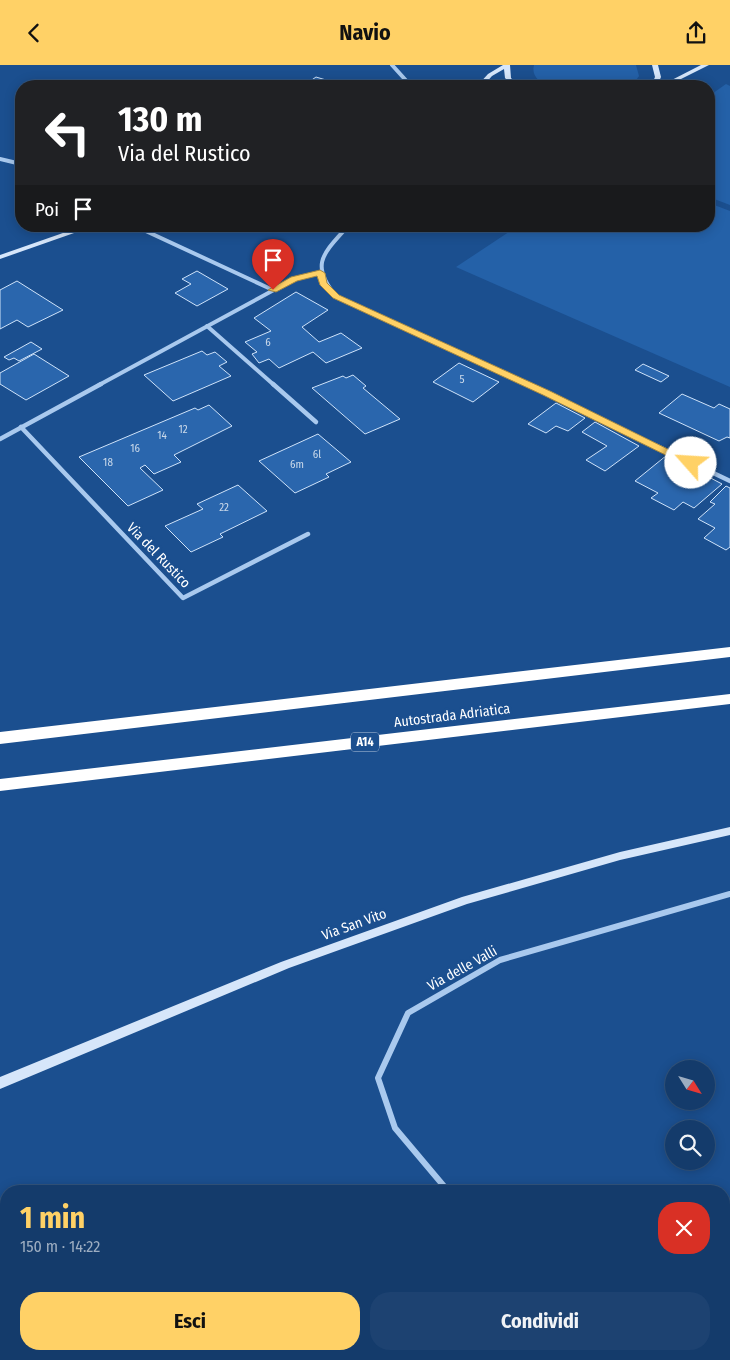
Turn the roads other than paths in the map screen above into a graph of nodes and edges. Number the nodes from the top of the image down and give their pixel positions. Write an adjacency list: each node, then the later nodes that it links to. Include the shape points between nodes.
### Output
1 (392, 65): 5 (street)
2 (506, 65): 6 (street); 7 (street)
3 (655, 65): 8 (street)
4 (706, 65): 9 (street)
5 (406, 80)
6 (485, 80)
7 (510, 80)
8 (657, 80)
9 (675, 80)
10 (0, 159): 11 (street)
11 (15, 163)
12 (73, 232): 15 (street)
13 (148, 232): 17 (street)
14 (343, 232): 16 (street, via 322,259)
15 (0, 257)
16 (320, 273): 17 (street, via 294,279); 22 (street, via 323,283 336,297)
17 (273, 290): 18 (street)
18 (207, 326): 19 (street); 20 (street)
19 (316, 422)
20 (21, 427): 21 (street); 23 (street, Via del Rustico, via 183,598)
21 (0, 439)
22 (730, 481)
23 (308, 534)
24 (730, 652): 26 (highway)
25 (730, 699): 27 (highway, Autostrada Adriatica / A14)
26 (0, 738)
27 (0, 785)
28 (730, 831): 30 (street, Via San Vito, via 620,856 466,900 285,965)
29 (730, 894): 31 (street, Via delle Valli, via 500,960 408,1013 378,1078 395,1128)
30 (0, 1083)
31 (443, 1185)

